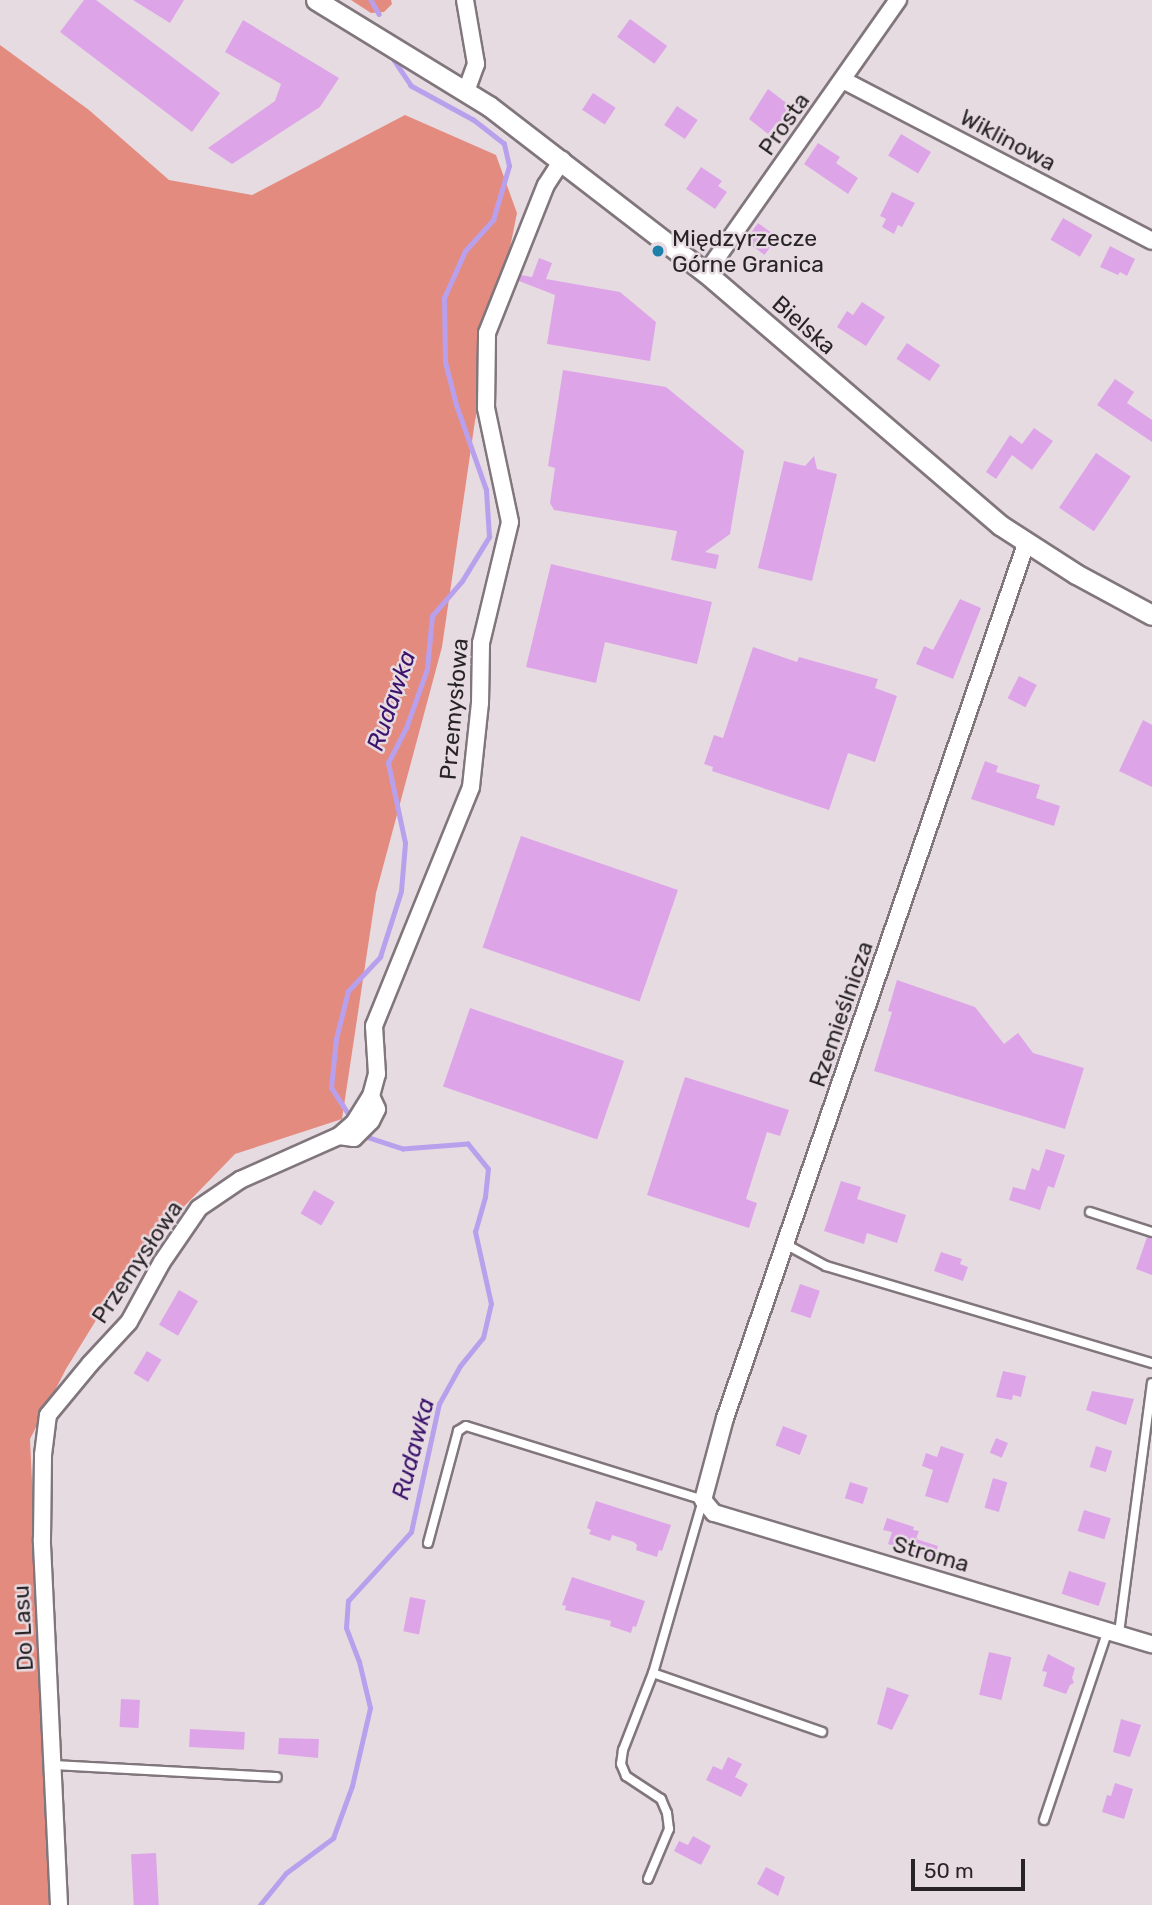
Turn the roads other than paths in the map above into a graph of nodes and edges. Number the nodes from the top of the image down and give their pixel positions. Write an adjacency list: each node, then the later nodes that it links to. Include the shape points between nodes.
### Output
1 (316, 0): 5 (street, Bielska)
2 (465, 0): 5 (street, via 476,64)
3 (898, 0): 4 (street, Prosta)
4 (843, 80): 7 (street, Wiklinowa); 8 (street, Prosta)
5 (466, 91): 6 (street, Bielska)
6 (562, 160): 8 (street, Bielska); 11 (street, Przemysłowa, via 546,185 487,333 486,408 510,522 481,643 471,787 374,1026 377,1074)
7 (1152, 241)
8 (706, 274): 9 (street, Bielska)
9 (1026, 544): 10 (street, Bielska); 15 (street, Rzemieślnicza)
10 (1152, 615)
11 (371, 1096): 12 (street, Przemysłowa); 12 (street, Przemysłowa, via 377,1109 371,1121)
12 (346, 1137): 17 (street, Przemysłowa, via 240,1180 199,1208 129,1322)
13 (1090, 1212): 14 (lane)
14 (1152, 1231)
15 (787, 1245): 16 (lane, via 826,1266); 21 (street, Rzemieślnicza, via 724,1418)
16 (1152, 1363)
17 (90, 1364): 27 (street, Do Lasu, via 48,1415 43,1455 42,1539)
18 (1152, 1383): 19 (lane)
19 (1140, 1466): 20 (lane); 23 (lane)
20 (1152, 1469)
21 (703, 1500): 22 (lane, via 466,1426 458,1431); 23 (street, Stroma, via 714,1513); 25 (lane)
22 (429, 1543)
23 (1114, 1632): 24 (street, Stroma); 29 (lane)
24 (1152, 1644)
25 (653, 1672): 26 (lane); 30 (lane, via 621,1764 626,1776 661,1800 667,1813 669,1829)
26 (822, 1732)
27 (53, 1765): 28 (lane); 31 (street, Do Lasu)
28 (277, 1777)
29 (1044, 1819)
30 (648, 1879)
31 (59, 1905)

